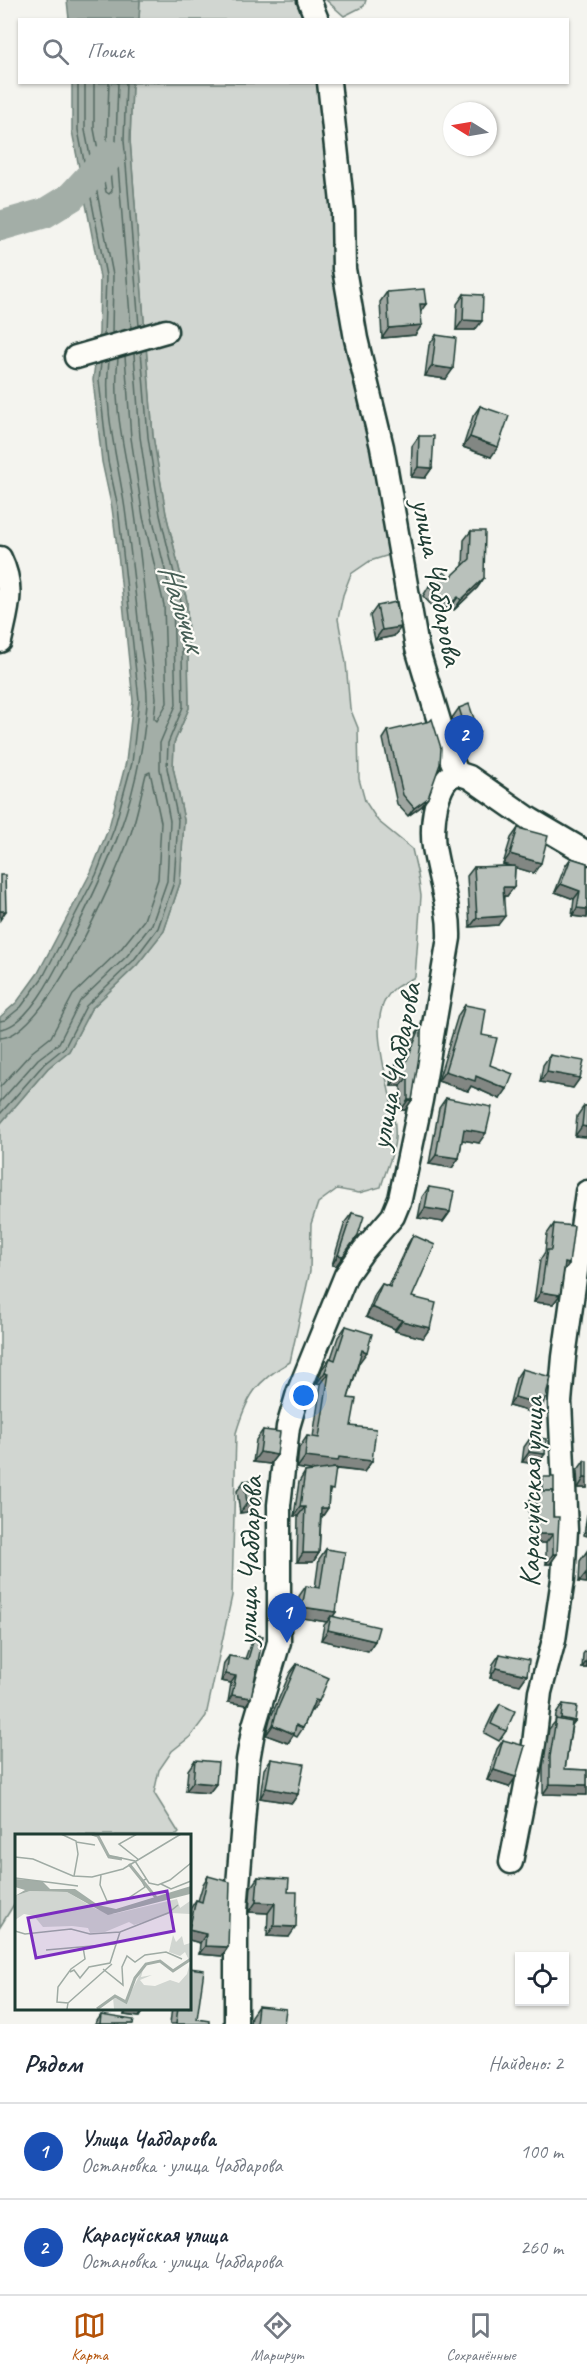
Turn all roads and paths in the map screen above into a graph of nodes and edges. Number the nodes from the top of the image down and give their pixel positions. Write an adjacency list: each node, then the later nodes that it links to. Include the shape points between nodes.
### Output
1 (309, 0): 2 (street)
2 (316, 18)
3 (329, 84): 8 (street, улица Чабдарова, via 343,212 344,269 356,339 382,447 417,648)
4 (163, 332): 5 (street)
5 (78, 356)
6 (0, 558): 7 (street, via 7,573 10,598)
7 (0, 641)
8 (457, 773): 9 (street); 13 (street, улица Чабдарова, via 443,783 438,795 434,846 449,922 448,939 400,1199 393,1216 346,1275 288,1427 279,1505 279,1642 249,1751 236,1910)
9 (587, 853)
10 (587, 1192): 11 (street, Карасуйская улица)
11 (578, 1327): 12 (street, Карасуйская улица, via 560,1402 566,1530 563,1579)
12 (511, 1863)
13 (236, 2024)

